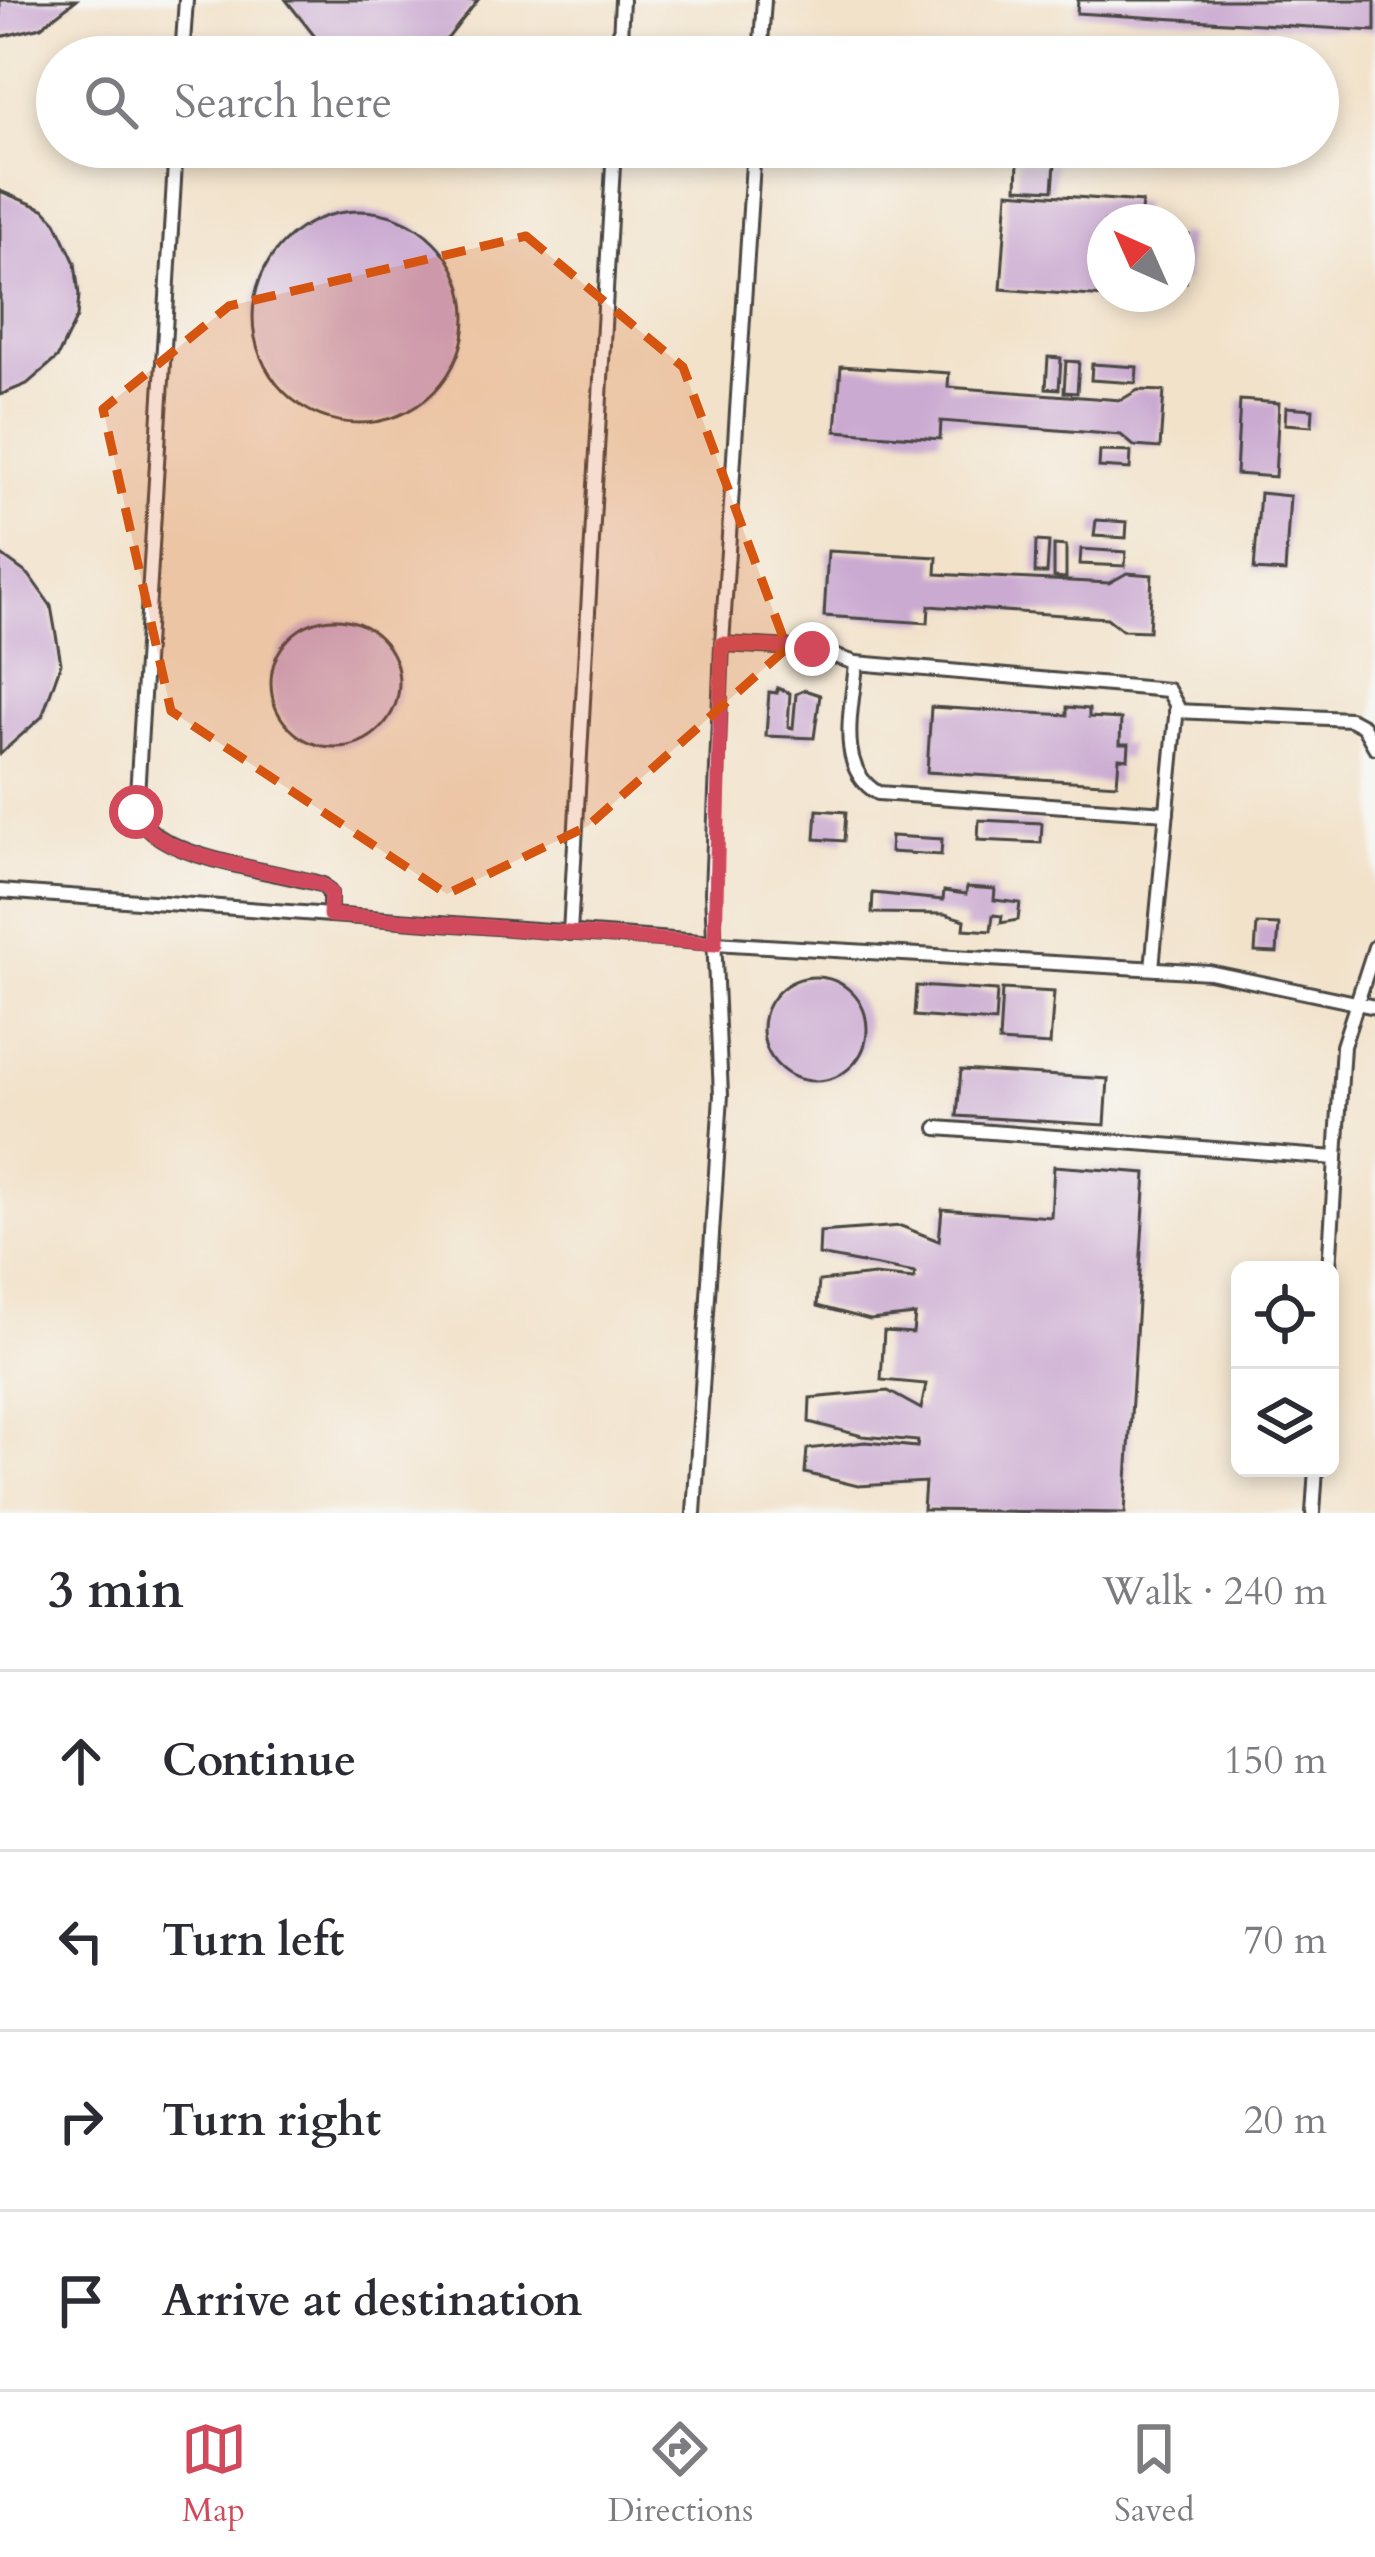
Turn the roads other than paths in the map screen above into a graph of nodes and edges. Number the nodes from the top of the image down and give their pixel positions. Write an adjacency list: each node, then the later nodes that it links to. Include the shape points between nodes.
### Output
1 (186, 0): 4 (lane)
2 (622, 0): 5 (lane)
3 (764, 0): 6 (lane)
4 (183, 36)
5 (620, 36)
6 (761, 36)
7 (175, 168): 16 (lane, via 136,812 145,830 170,846 322,885 331,893)
8 (613, 168): 17 (lane)
9 (753, 168): 10 (lane)
10 (722, 644): 11 (lane, via 812,649); 18 (lane)
11 (856, 663): 12 (lane, via 1157,686 1174,696); 14 (lane, via 850,764 878,793)
12 (1177, 710): 13 (lane, via 1350,718); 14 (lane)
13 (1375, 747)
14 (1167, 813): 20 (lane)
15 (0, 891): 16 (lane)
16 (330, 915): 17 (lane)
17 (570, 933): 18 (lane)
18 (715, 944): 20 (lane); 27 (lane, via 721,1095)
19 (1375, 947): 21 (lane)
20 (1152, 968): 21 (lane, via 1226,973)
21 (1356, 1006): 22 (lane); 24 (lane, via 1343,1046)
22 (1375, 1007)
23 (937, 1128): 24 (lane)
24 (1336, 1158): 25 (lane)
25 (1330, 1261)
26 (1315, 1477): 28 (lane)
27 (694, 1513)
28 (1312, 1513)

